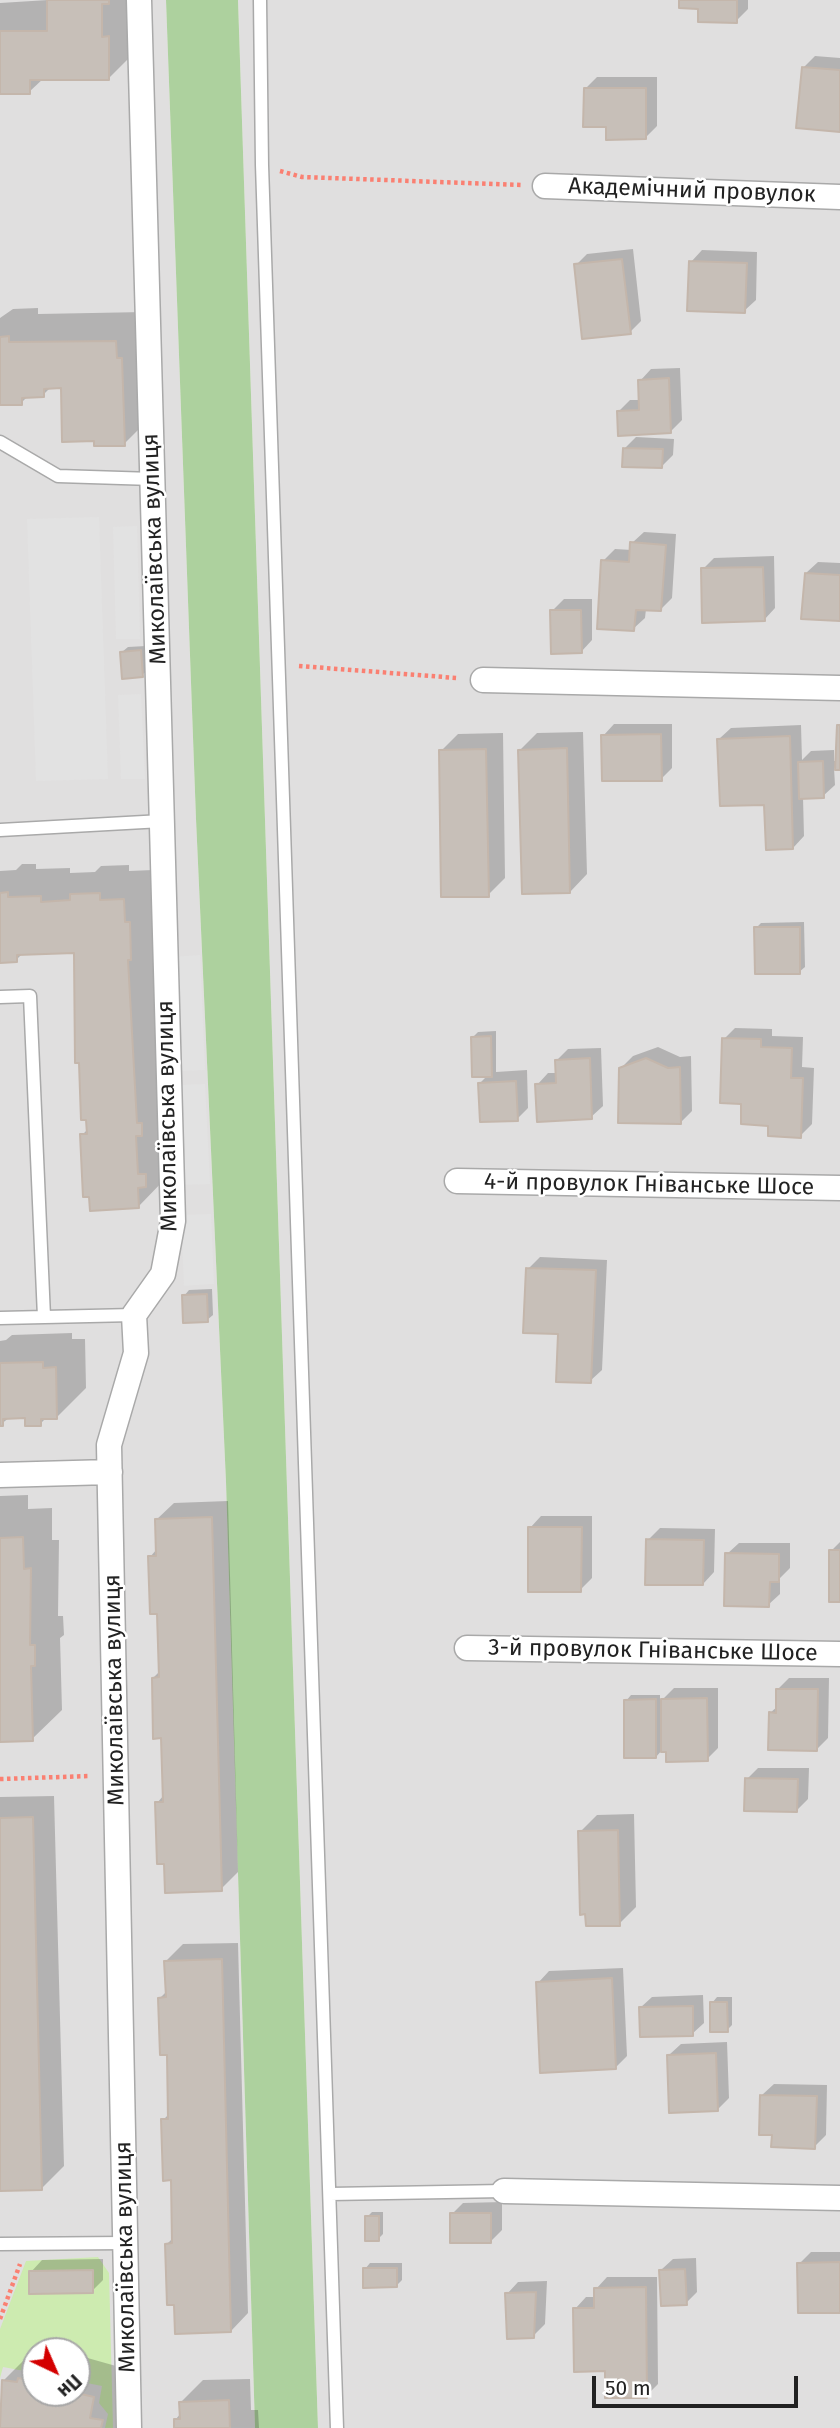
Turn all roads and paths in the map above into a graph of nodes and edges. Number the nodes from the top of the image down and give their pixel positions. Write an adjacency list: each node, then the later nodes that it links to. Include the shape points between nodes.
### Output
1 (139, 0): 7 (street, Миколаївська вулиця)
2 (260, 0): 3 (lane)
3 (262, 166): 4 (path, via 302,177); 8 (lane)
4 (545, 186): 5 (street, Академічний провулок)
5 (840, 197)
6 (0, 442): 7 (lane, via 58,476)
7 (153, 479): 11 (street, Миколаївська вулиця)
8 (279, 665): 9 (path); 26 (lane)
9 (483, 680): 10 (street)
10 (840, 688)
11 (162, 821): 12 (lane); 16 (street, Миколаївська вулиця, via 173,1221 163,1274)
12 (0, 830)
13 (0, 997): 17 (lane, via 30,996)
14 (457, 1181): 15 (street, 4-й провулок Гніванське Шосе)
15 (840, 1188)
16 (134, 1315): 17 (lane); 19 (street, Миколаївська вулиця, via 136,1353 109,1445)
17 (44, 1317): 18 (lane)
18 (0, 1318)
19 (110, 1472): 20 (street); 23 (street, Миколаївська вулиця)
20 (0, 1475)
21 (467, 1648): 22 (street, 3-й провулок Гніванське Шосе)
22 (840, 1654)
23 (116, 1776): 24 (path); 28 (street, Миколаївська вулиця)
24 (0, 1779)
25 (504, 2191): 26 (lane); 27 (street)
26 (330, 2194): 33 (lane)
27 (840, 2198)
28 (126, 2243): 30 (lane); 32 (street, Миколаївська вулиця)
29 (0, 2244): 30 (lane)
30 (27, 2244): 31 (path)
31 (0, 2319)
32 (129, 2428)
33 (337, 2428)

